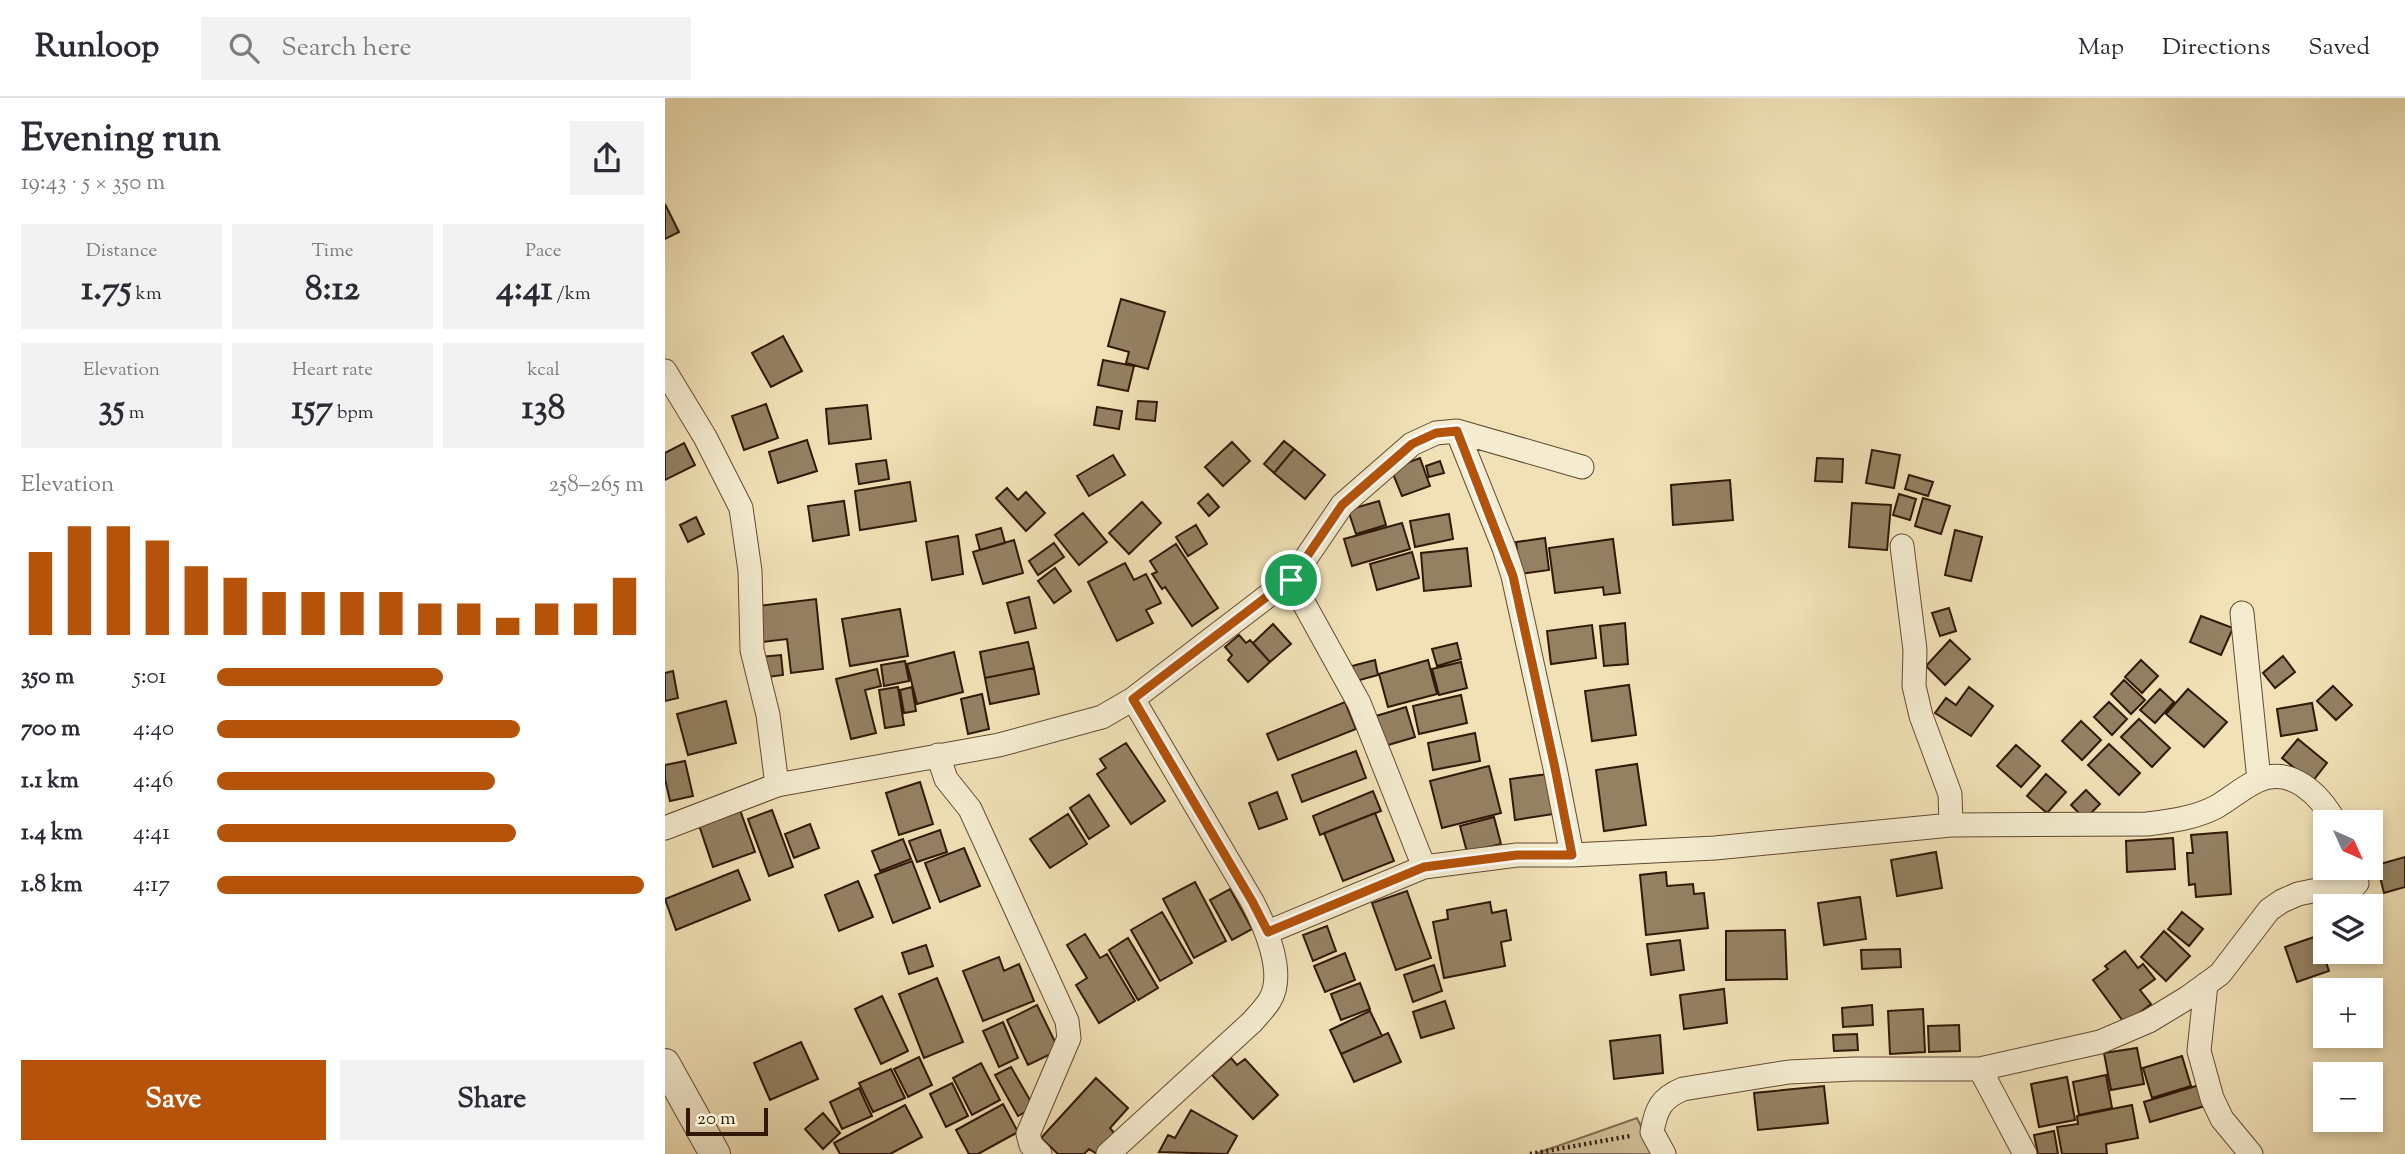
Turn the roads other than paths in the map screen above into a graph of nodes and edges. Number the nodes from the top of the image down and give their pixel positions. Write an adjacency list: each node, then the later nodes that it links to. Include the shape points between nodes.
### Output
1 (665, 372): 10 (street, via 741,509 750,571 752,650 768,715)
2 (1457, 431): 3 (street); 5 (street, via 1436,433 1412,444 1342,505); 14 (street, via 1513,576)
3 (1582, 467)
4 (1902, 546): 12 (street, via 1915,650 1914,686 1950,794)
5 (1291, 580): 7 (street); 15 (street, via 1359,704)
6 (2242, 612): 9 (street)
7 (1133, 699): 8 (street, via 1102,717 1067,728); 17 (street)
8 (938, 755): 10 (street); 22 (street, via 946,779 970,809 1067,1021 1069,1038 1028,1134)
9 (2259, 780): 11 (street, via 2279,777 2294,781 2319,797); 12 (street, via 2214,808 2179,820)
10 (777, 785): 13 (street)
11 (2327, 810)
12 (1951, 825): 14 (street, via 1715,848)
13 (665, 828)
14 (1572, 855): 15 (street, via 1517,855)
15 (1424, 867): 17 (street)
16 (2356, 880): 18 (street, via 2354,886 2298,894 2269,910 2220,974)
17 (1268, 932): 23 (street, via 1275,974 1270,1000 1252,1022)
18 (2206, 984): 20 (street, via 2149,1021 2100,1042); 26 (street, via 2199,1051 2222,1119)
19 (665, 1064): 21 (street)
20 (1980, 1069): 24 (street, via 1789,1072 1683,1089 1656,1109 1652,1132); 25 (street)
21 (715, 1154)
22 (1040, 1154)
23 (1108, 1154)
24 (1664, 1154)
25 (2025, 1154)
26 (2251, 1154)

